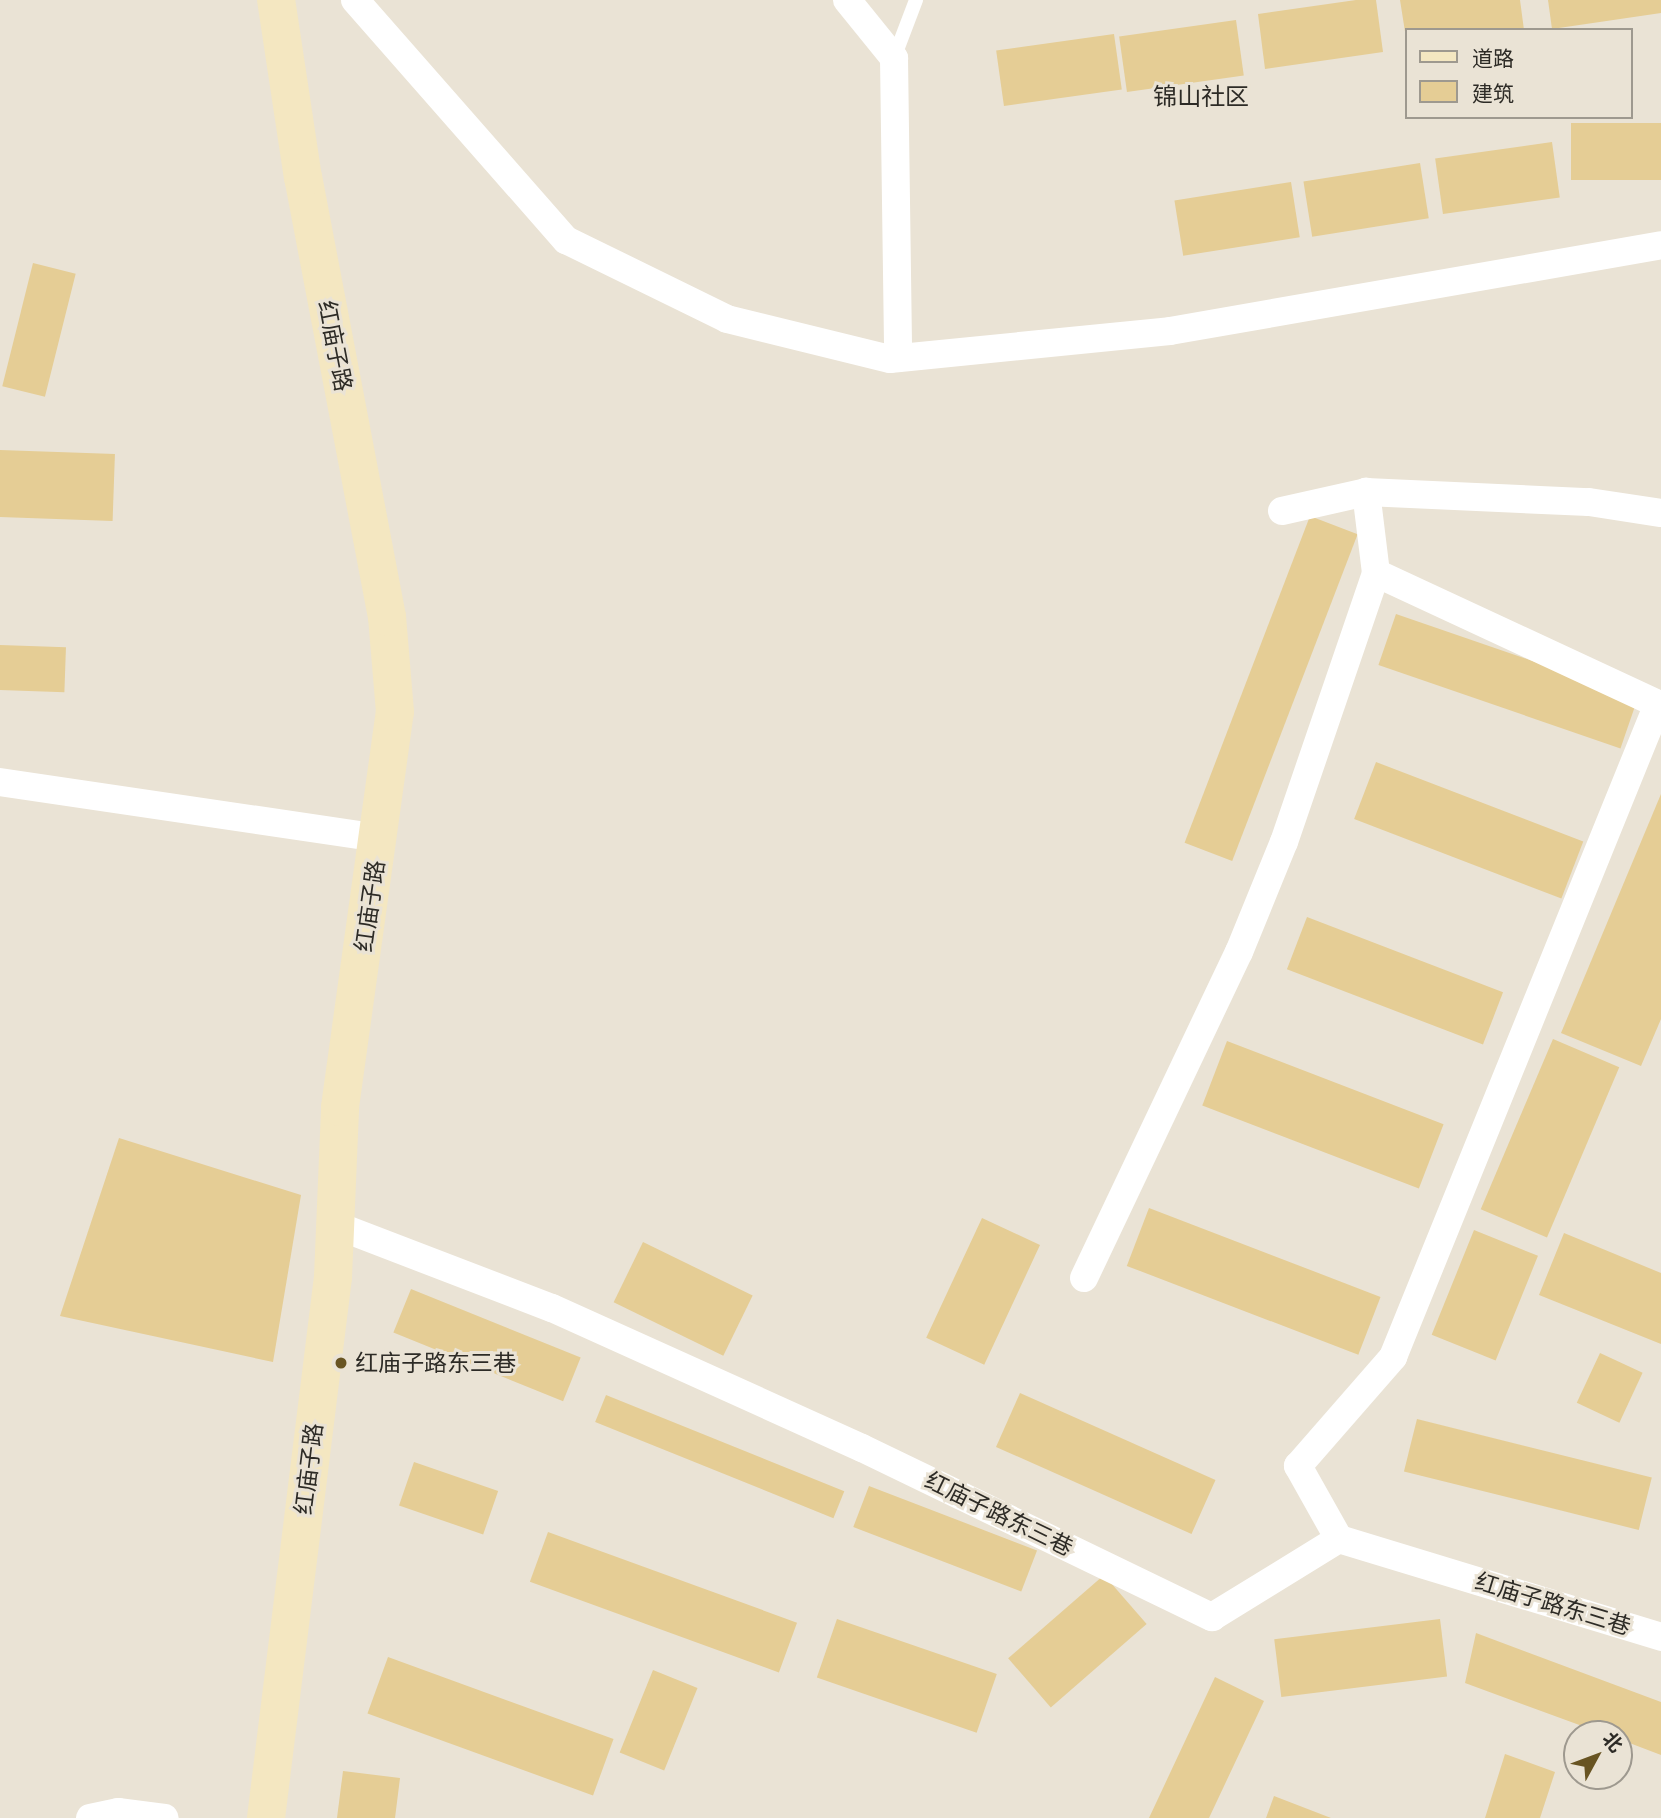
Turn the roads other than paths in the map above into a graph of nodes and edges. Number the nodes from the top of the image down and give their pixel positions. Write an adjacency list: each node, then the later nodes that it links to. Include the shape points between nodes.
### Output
1 (276, 0): 13 (street, 红庙子路, via 303,178 387,617 395,712)
2 (355, 0): 7 (street, via 566,240 727,319)
3 (847, 0): 5 (street)
4 (916, 0): 5 (lane)
5 (894, 58): 7 (street)
6 (1661, 246): 7 (street, via 1170,331)
7 (898, 358)
8 (1366, 492): 9 (street); 10 (street, via 1589,502); 11 (street)
9 (1282, 511)
10 (1661, 513)
11 (1376, 573): 15 (street, via 1259,903); 16 (street, via 1658,704 1393,1357 1298,1466)
12 (0, 782): 13 (street)
13 (380, 838): 14 (street, 红庙子路, via 341,1107)
14 (338, 1226): 16 (street, 红庙子路东三巷, via 552,1308 862,1448 1213,1617); 20 (street, 红庙子路)
15 (1084, 1278)
16 (1339, 1539): 17 (street, 红庙子路东三巷)
17 (1661, 1637)
18 (90, 1818): 19 (street, via 118,1811)
19 (165, 1818)
20 (266, 1818)

